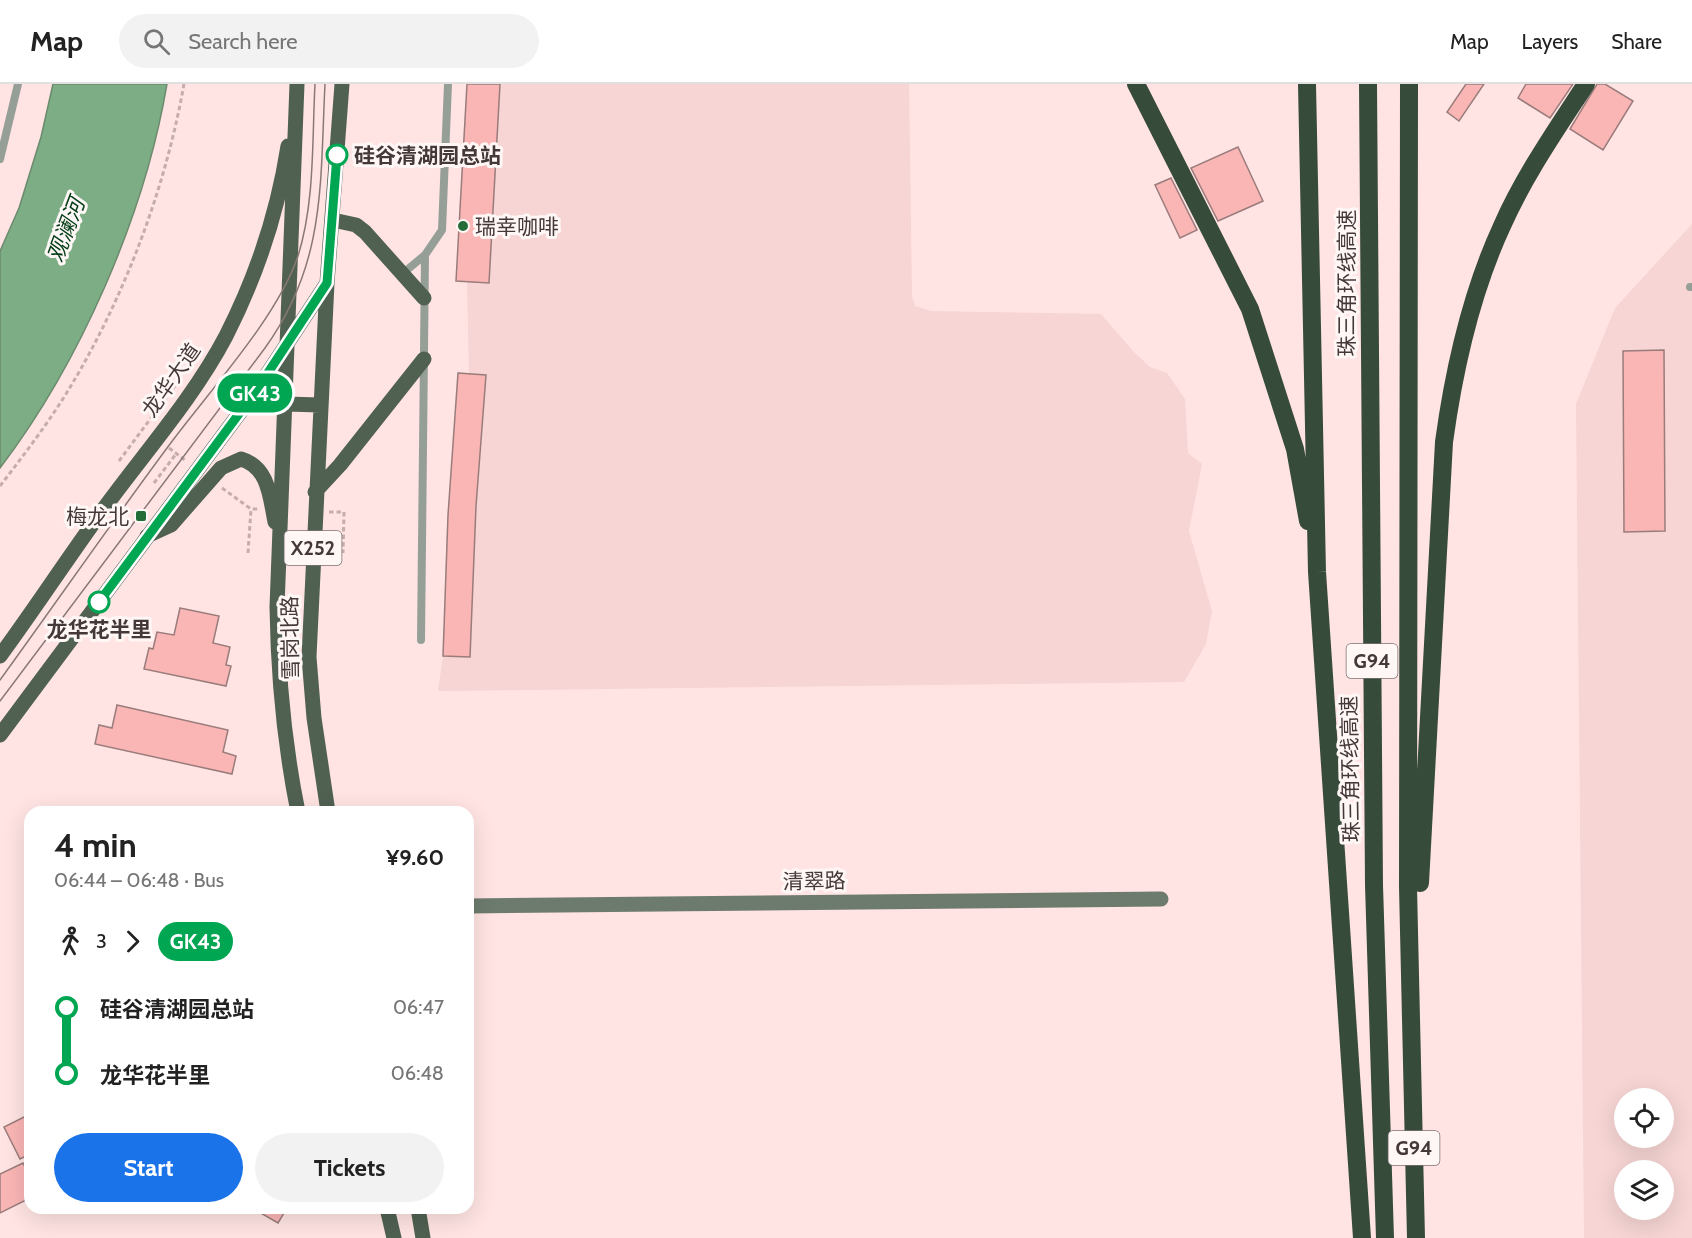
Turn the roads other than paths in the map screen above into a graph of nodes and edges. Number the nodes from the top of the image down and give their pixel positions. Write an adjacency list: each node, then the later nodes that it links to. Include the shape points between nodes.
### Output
1 (18, 84): 10 (lane)
2 (342, 84): 11 (main road, X252)
3 (448, 84): 12 (lane, via 442,230)
4 (1136, 84): 23 (highway, via 1250,309 1295,449)
5 (1307, 84): 23 (highway)
6 (1368, 84): 37 (highway, 珠三角环线高速 / G94, via 1374,885)
7 (1409, 84): 31 (highway, G94, via 1408,887)
8 (1586, 84): 31 (highway, via 1518,192 1501,227 1475,300 1449,408 1441,489)
9 (297, 87): 16 (main road, 龙华大道 / X252); 25 (main road, 龙华大道, via 286,157 267,234 226,336)
10 (0, 159)
11 (333, 220): 13 (main road, via 356,225 365,232); 14 (main road, X252)
12 (425, 255): 13 (lane); 15 (lane)
13 (402, 274): 15 (main road)
14 (327, 283): 16 (main road); 19 (main road, 雪岗北路 / X252)
15 (424, 298): 17 (lane)
16 (287, 345): 18 (main road, 雪岗北路 / X252); 21 (main road)
17 (424, 359): 20 (main road); 24 (lane)
18 (286, 404): 19 (main road); 22 (main road, 雪岗北路 / X252)
19 (320, 405): 20 (main road, 雪岗北路 / X252)
20 (315, 492): 28 (main road, 雪岗北路 / X252, via 309,657)
21 (147, 536): 22 (main road, via 171,525 221,468 241,459 255,465 263,475); 26 (main road)
22 (279, 540): 27 (main road, 雪岗北路 / X252, via 279,682)
23 (1317, 572): 36 (highway)
24 (421, 640)
25 (0, 656)
26 (0, 735)
27 (297, 806)
28 (327, 806)
29 (1161, 899): 30 (street, 清翠路)
30 (474, 906)
31 (1412, 1059): 38 (highway, G94)
32 (388, 1214): 34 (main road)
33 (419, 1214): 35 (main road)
34 (394, 1238)
35 (423, 1238)
36 (1362, 1238)
37 (1385, 1238)
38 (1416, 1238)

